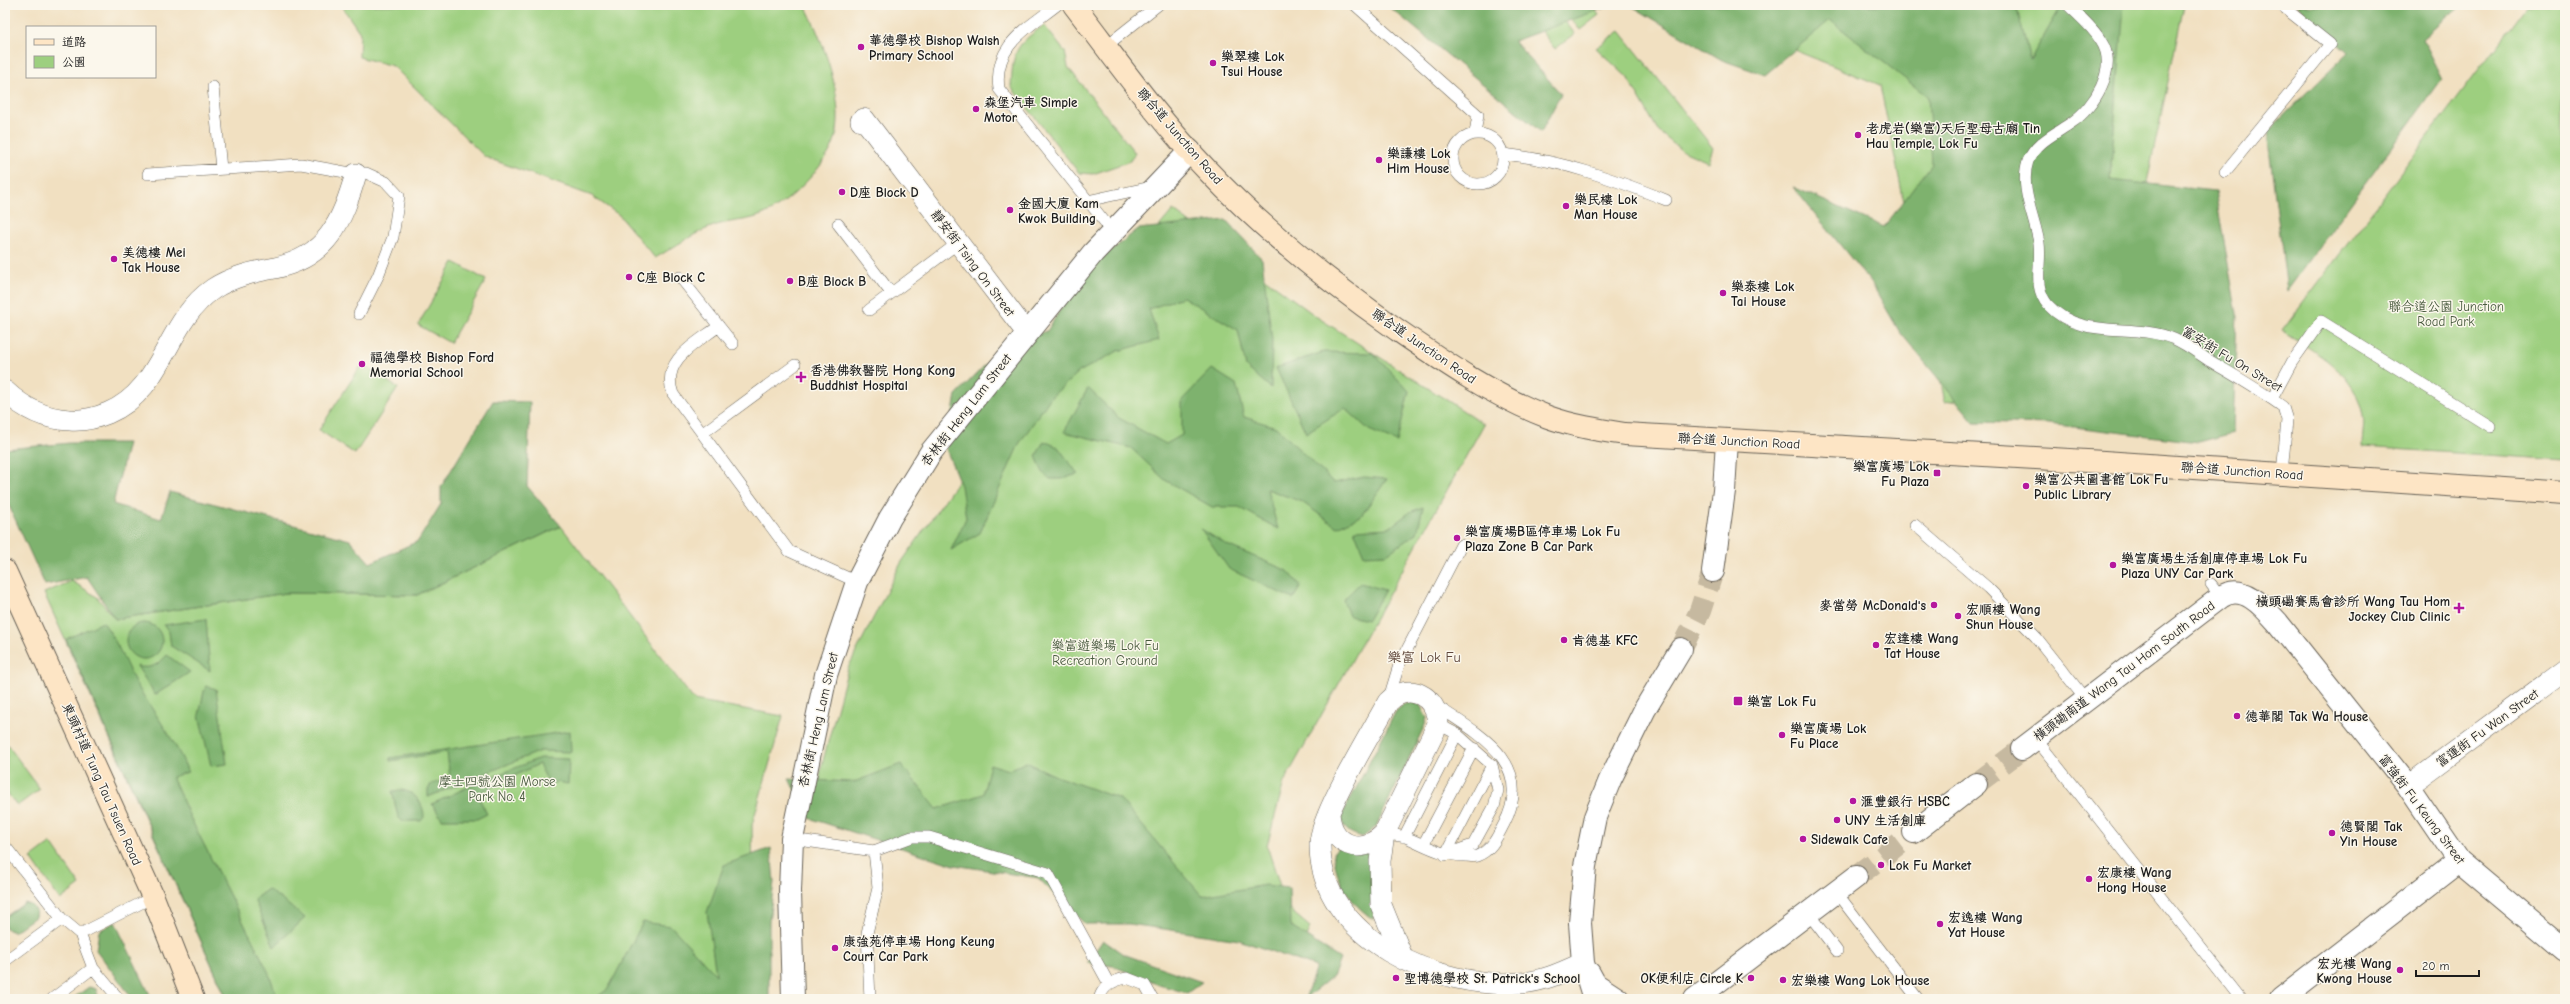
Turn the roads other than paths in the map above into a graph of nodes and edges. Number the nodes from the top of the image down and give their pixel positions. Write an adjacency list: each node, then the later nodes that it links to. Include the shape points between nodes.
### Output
1 (1057, 5): 19 (lane, via 1014,39 1006,50 999,62 999,89)
2 (1074, 5): 7 (main road, 聯合道 Junction Road)
3 (1158, 5): 7 (lane)
4 (1355, 5): 10 (lane, via 1478,115)
5 (2068, 5): 32 (lane, 富安街 Fu On Street, via 2102,42 2107,59 2102,86 2088,108 2042,142 2028,162 2027,191 2038,242 2038,284 2043,298 2054,310 2081,324 2103,330 2144,332 2174,339)
6 (2281, 5): 14 (lane, via 2330,44)
7 (1106, 46): 11 (main road, 聯合道 Junction Road)
8 (213, 87): 13 (lane)
9 (861, 121): 22 (street, 靜安街 Tsing On Street, via 864,119)
10 (1475, 133): 12 (lane, via 1496,140); 12 (lane, via 1460,141 1454,152 1453,165 1463,179 1479,184 1495,178 1504,162)
11 (1190, 151): 17 (street, 杏林街 Heng Lam Street); 35 (main road, 聯合道 Junction Road, via 1265,227 1345,293 1420,346 1488,389 1543,414 1584,427 1625,434)
12 (1503, 154): 18 (lane, via 1530,157 1604,175)
13 (221, 169): 15 (lane); 16 (lane, via 301,164)
14 (2225, 172)
15 (148, 174)
16 (356, 174): 26 (lane, via 366,173 386,182 399,196 393,236 378,276); 31 (street, via 340,222 320,247 294,263 240,276 208,292 181,321 150,379 140,392 117,409 89,419 59,420 28,409)
17 (1156, 186): 19 (lane); 21 (street, 杏林街 Heng Lam Street)
18 (1666, 200)
19 (1088, 201): 21 (lane)
20 (838, 224): 24 (lane)
21 (1112, 232): 28 (street, 杏林街 Heng Lam Street)
22 (958, 243): 24 (lane); 28 (street, 靜安街 Tsing On Street)
23 (680, 276): 27 (lane)
24 (891, 293): 25 (lane)
25 (869, 310)
26 (359, 314)
27 (719, 326): 29 (lane); 34 (lane, via 678,357 669,377 673,394)
28 (1027, 333): 42 (street, 杏林街 Heng Lam Street, via 931,452 890,518)
29 (733, 344)
30 (795, 365): 34 (lane)
31 (5, 391)
32 (2272, 399): 33 (lane, via 2292,362 2321,320); 36 (lane, 富安街 Fu On Street, via 2283,407 2287,420)
33 (2491, 427)
34 (703, 433): 42 (lane, via 789,550)
35 (1727, 440): 36 (main road, 聯合道 Junction Road); 41 (street, via 1724,491)
36 (2282, 473): 37 (main road, 聯合道 Junction Road)
37 (2565, 493)
38 (1915, 525): 46 (lane, via 1988,588 2036,637)
39 (1461, 544): 47 (lane, via 1399,665)
40 (5, 571): 67 (main road, 東頭村道 Tung Tau Tsuen Road)
41 (1713, 571)
42 (858, 582): 59 (street, 杏林街 Heng Lam Street, via 826,675)
43 (2220, 591): 46 (street, 橫頭磡南道 Wang Tau Hom South Road); 55 (street, 富強街 Fu Keung Street, via 2239,593 2263,606)
44 (1681, 649): 75 (street, via 1645,709 1595,817 1585,866 1580,923)
45 (2565, 670): 55 (street, 富運街 Fu Wan Street)
46 (2086, 700): 51 (street, 橫頭磡南道 Wang Tau Hom South Road)
47 (1388, 702): 48 (street, via 1398,694 1409,692 1422,695); 56 (street)
48 (1432, 703): 49 (street, via 1436,709); 63 (lane, via 1473,730 1494,748 1508,764 1515,792 1511,811 1492,847 1476,856)
49 (1438, 724): 50 (lane); 58 (street)
50 (1457, 734): 52 (lane); 58 (lane)
51 (2029, 744): 89 (lane)
52 (1474, 748): 53 (lane); 60 (lane)
53 (1492, 765): 63 (lane); 63 (lane, via 1498,790 1494,807 1473,845)
54 (1976, 784): 57 (street)
55 (2408, 786): 64 (street, 富強街 Fu Keung Street)
56 (1329, 813): 58 (street, via 1334,833 1354,846 1369,845); 73 (street, via 1320,842 1328,885 1352,923 1377,946)
57 (1914, 832)
58 (1394, 836): 60 (lane); 73 (street, via 1380,861 1381,905)
59 (792, 839): 62 (lane); 81 (street, 杏林街 Heng Lam Street)
60 (1423, 845): 63 (lane)
61 (5, 846): 69 (lane)
62 (874, 851): 77 (lane, via 912,838 929,836 1048,873); 82 (lane, via 878,888 867,933)
63 (1445, 855)
64 (2459, 861): 71 (street, 富強街 Fu Keung Street); 90 (street)
65 (1856, 877): 66 (street)
66 (1836, 892): 68 (street); 88 (lane)
67 (153, 897): 70 (lane); 80 (main road, 東頭村道 Tung Tau Tsuen Road)
68 (1808, 913): 72 (lane); 87 (street)
69 (62, 919): 70 (lane); 74 (lane)
70 (80, 934): 76 (lane)
71 (2565, 950)
72 (1837, 951)
73 (1403, 959): 75 (street, via 1449,978 1484,984 1521,983 1551,977)
74 (5, 961)
75 (1583, 964): 85 (street); 86 (street, via 1595,984)
76 (93, 968): 78 (lane); 79 (lane)
77 (1109, 984): 83 (lane, via 1103,989); 84 (lane, via 1127,978 1137,980 1145,985)
78 (52, 999)
79 (119, 999)
80 (193, 999)
81 (792, 999)
82 (870, 999)
83 (1099, 999)
84 (1153, 999)
85 (1594, 999)
86 (1618, 999)
87 (1695, 999)
88 (1918, 999)
89 (2241, 999)
90 (2282, 999)

